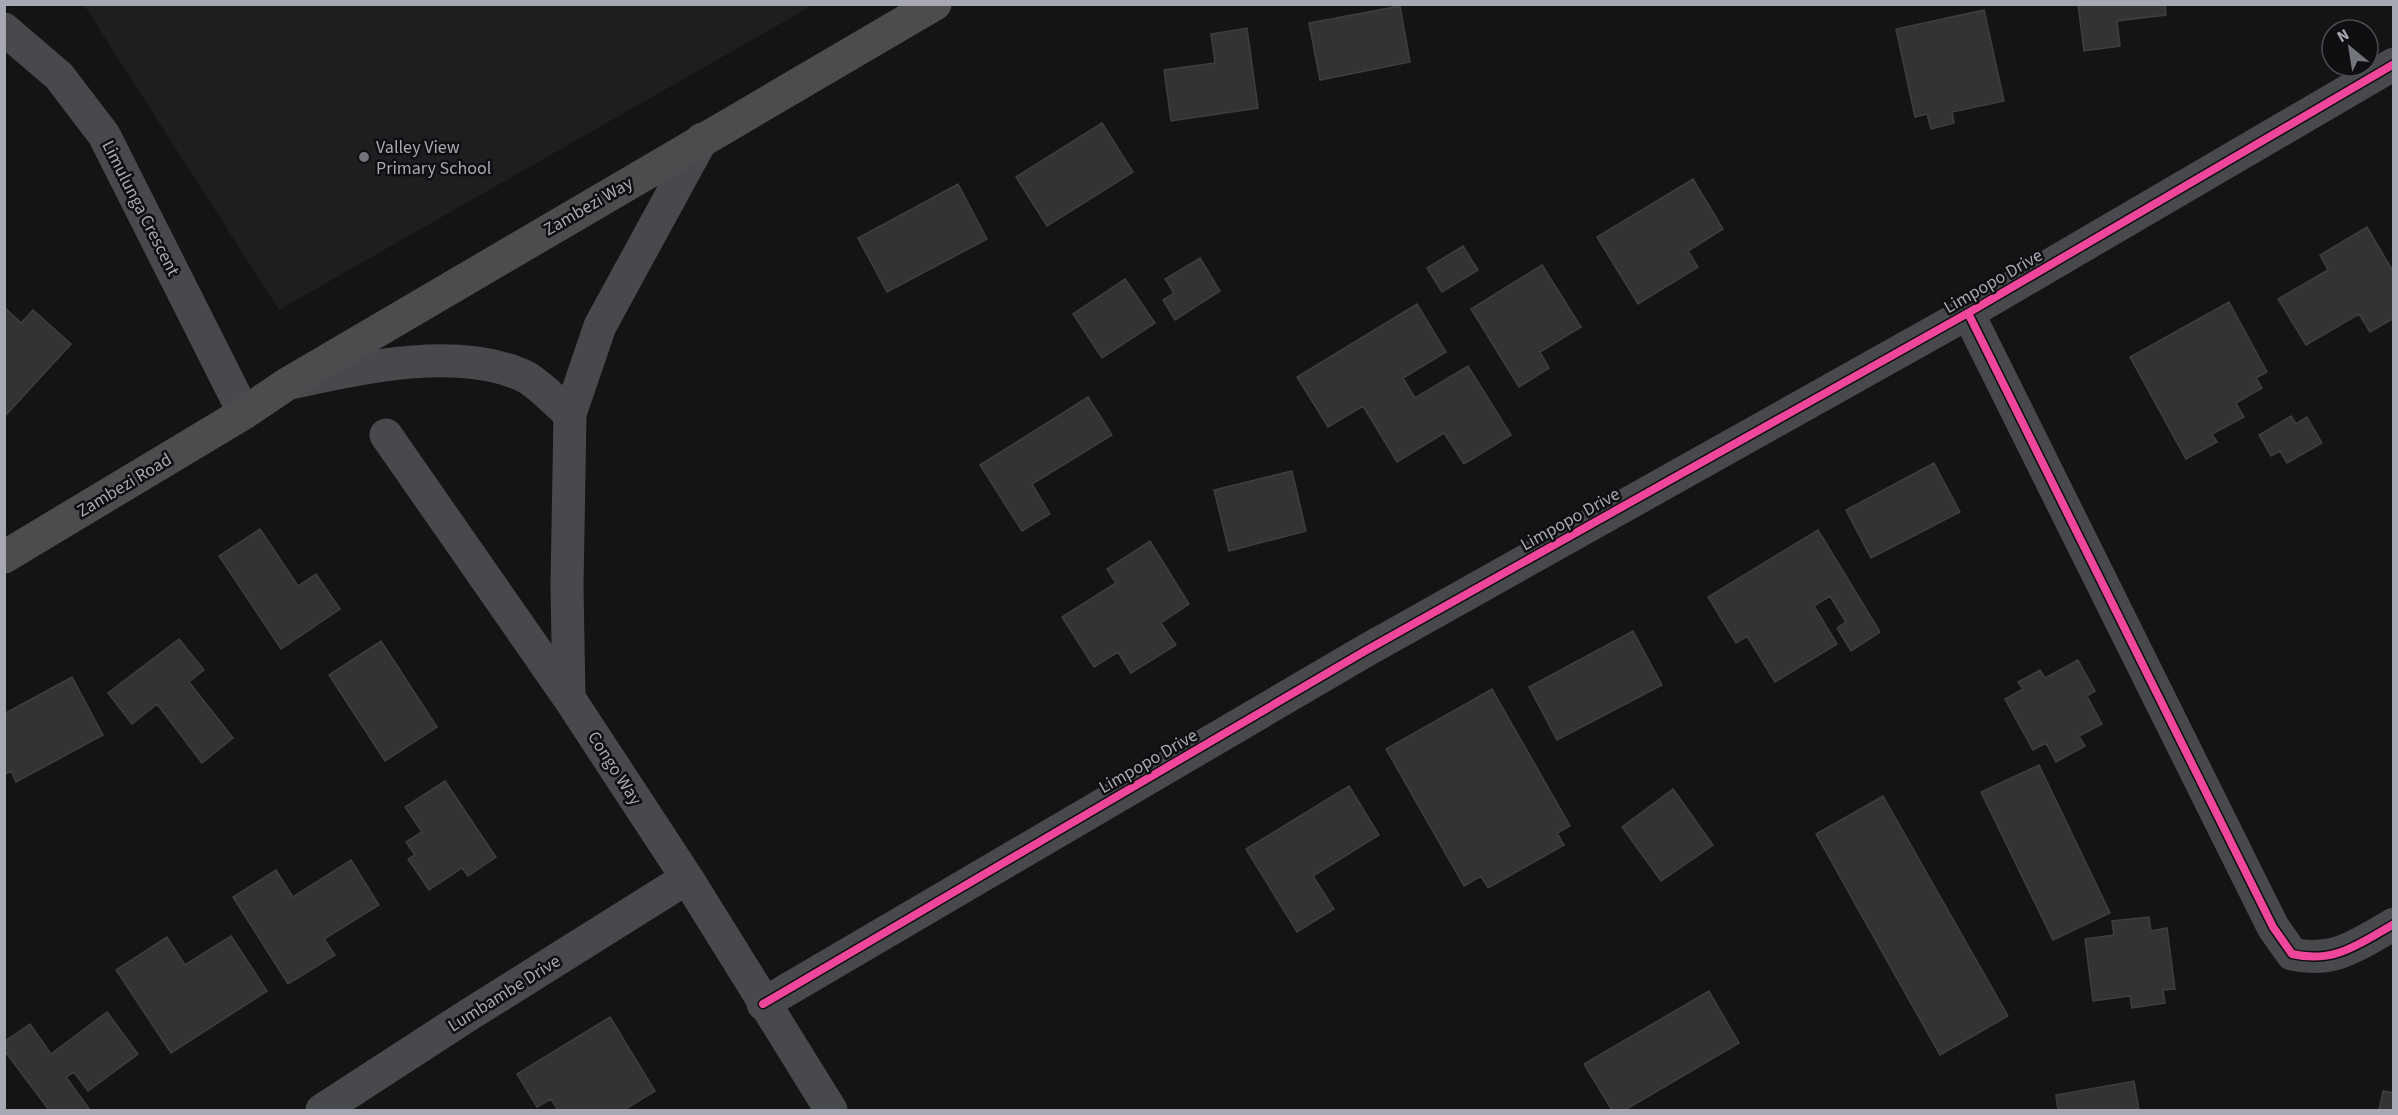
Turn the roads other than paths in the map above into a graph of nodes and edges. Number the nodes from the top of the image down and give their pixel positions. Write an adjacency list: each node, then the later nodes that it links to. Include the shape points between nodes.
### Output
1 (935, 4): 4 (main road, Zambezi Way)
2 (4, 29): 7 (street, Limulunga Crescent, via 60,76 104,135)
3 (2394, 64): 5 (street, Limpopo Drive)
4 (702, 139): 6 (main road, Zambezi Way); 8 (street, via 600,326)
5 (1968, 314): 13 (street, via 2273,927 2292,954 2313,959 2342,953); 14 (street, Limpopo Drive, via 1365,651)
6 (287, 384): 7 (main road, Zambezi Way); 8 (street, via 412,361 482,364 525,377)
7 (244, 413): 10 (main road, Zambezi Road)
8 (570, 414): 11 (street)
9 (386, 435): 11 (street, Congo Way)
10 (4, 557)
11 (569, 699): 12 (street, Congo Way)
12 (687, 878): 14 (street, Congo Way); 15 (street, Lumbambe Drive)
13 (2394, 924)
14 (763, 1004): 16 (street, Congo Way)
15 (322, 1110)
16 (831, 1110)

